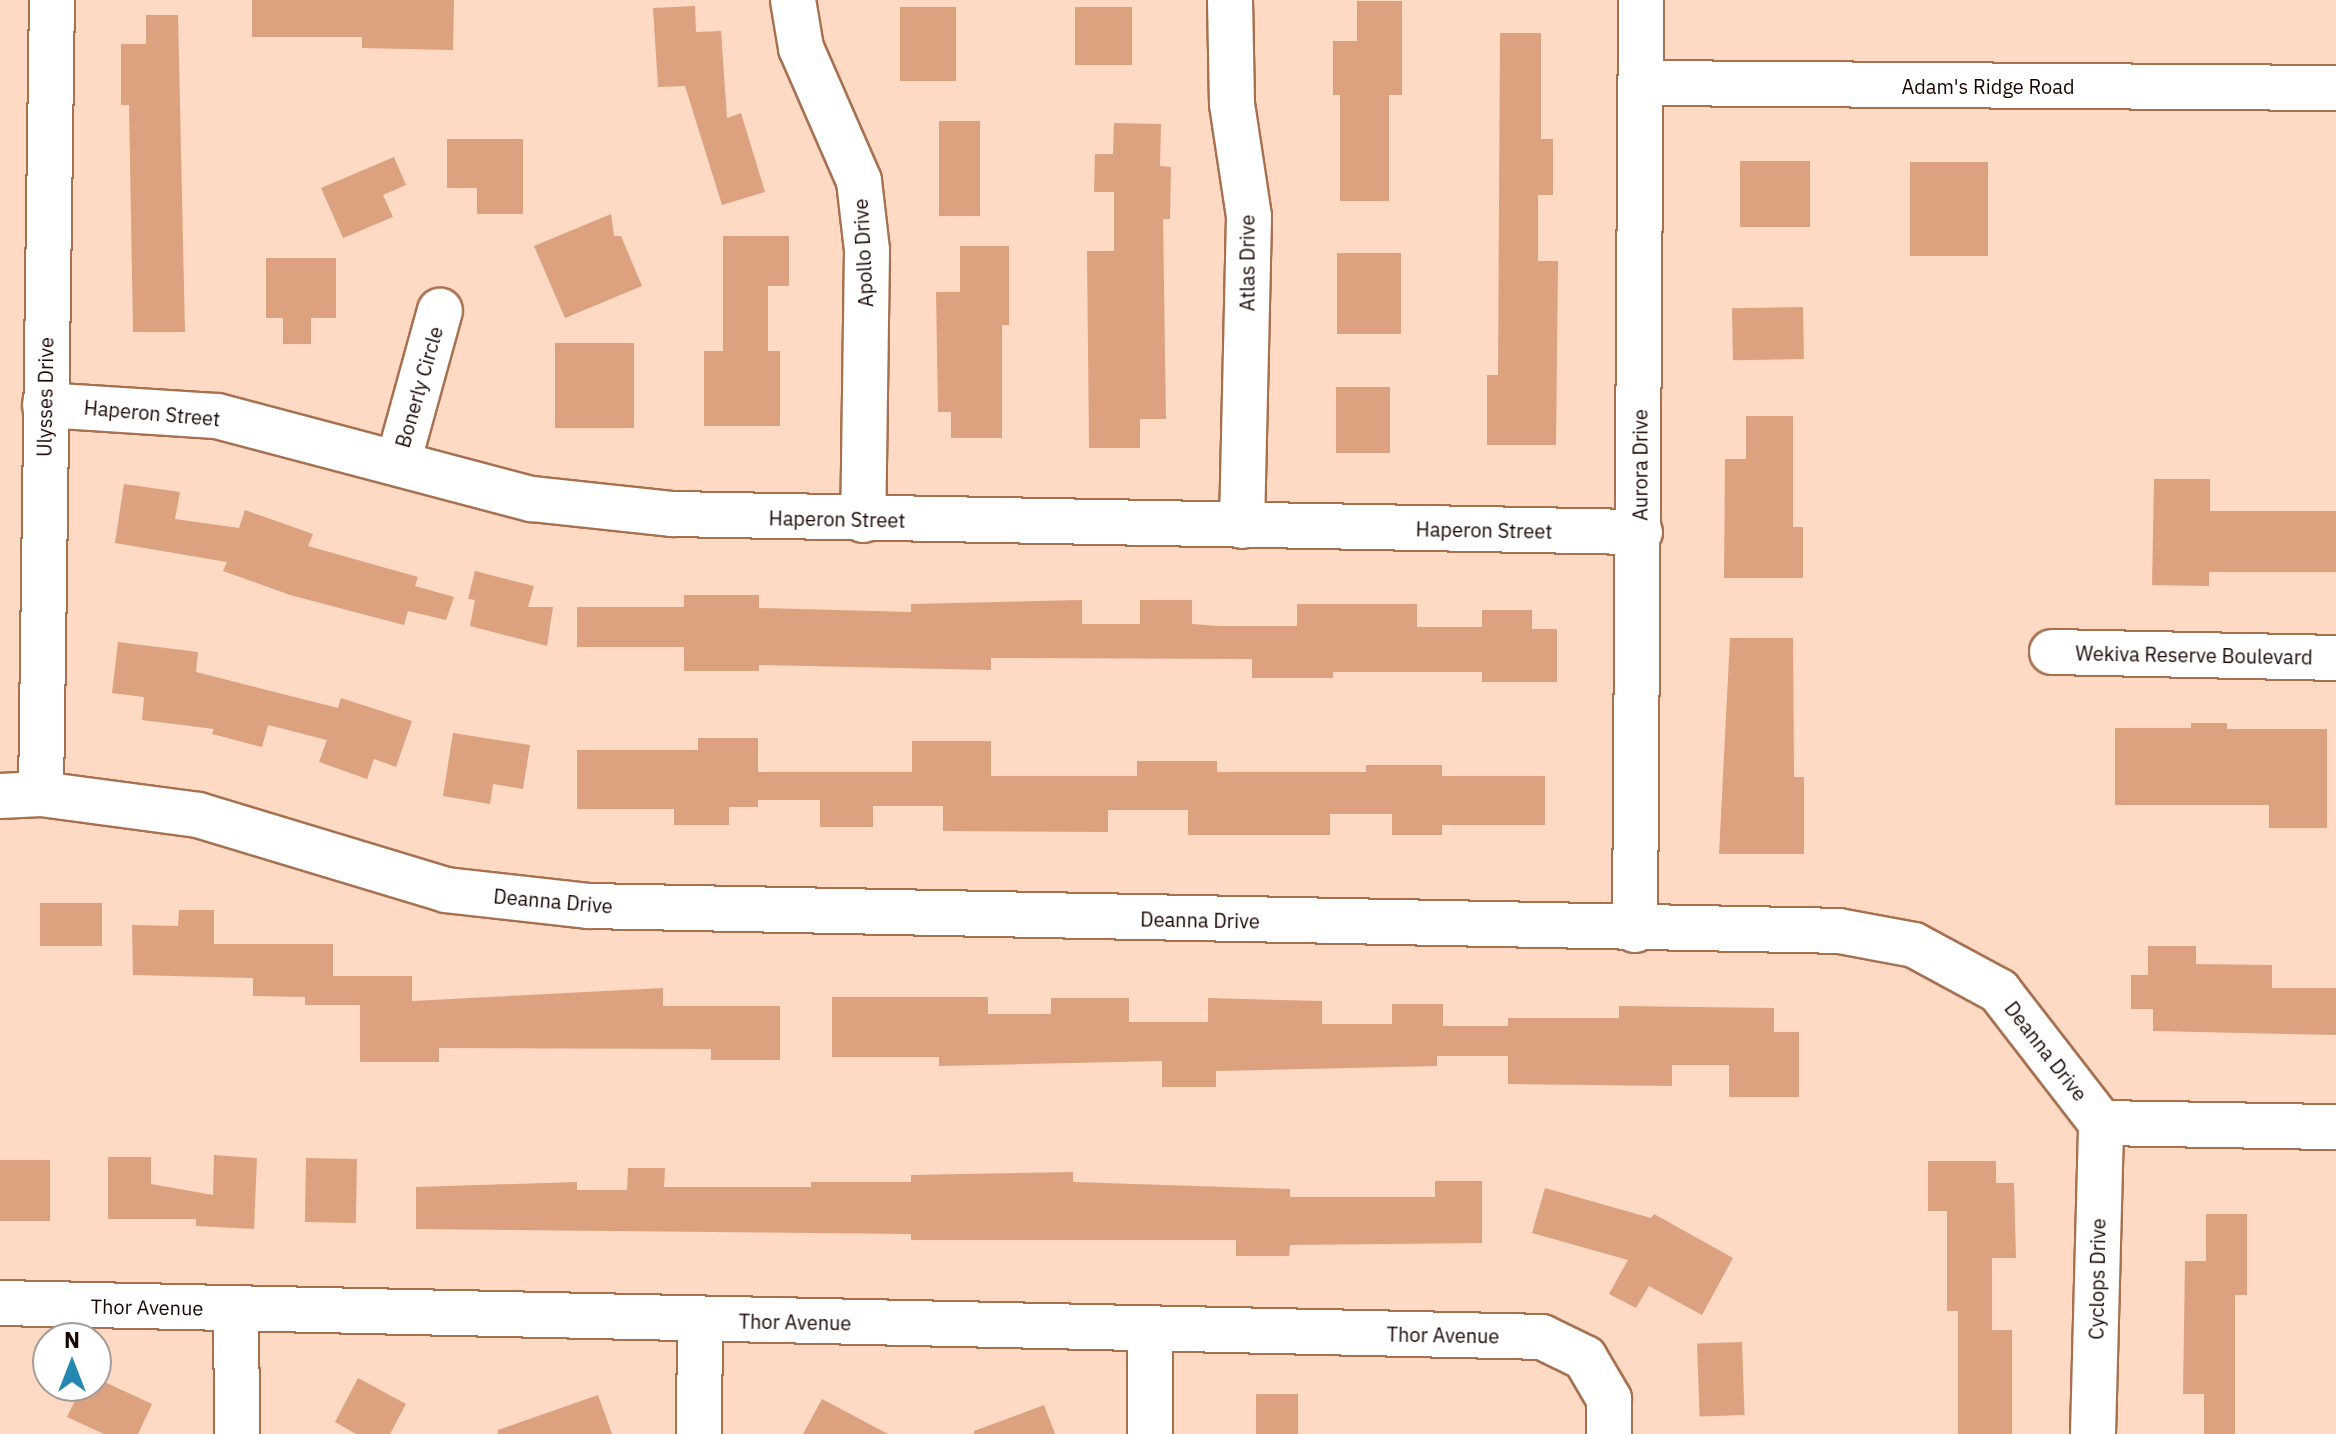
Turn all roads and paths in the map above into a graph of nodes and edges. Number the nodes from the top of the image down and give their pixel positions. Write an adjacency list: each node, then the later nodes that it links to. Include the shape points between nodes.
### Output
1 (52, 0): 8 (street, Ulysses Drive)
2 (793, 0): 10 (street, Apollo Drive, via 801,48 859,181 867,250)
3 (1230, 0): 11 (street, Atlas Drive, via 1232,104 1249,217)
4 (1641, 0): 5 (street, Aurora Drive)
5 (1640, 83): 6 (street, Adam's Ridge Road); 12 (street, Aurora Drive)
6 (2336, 88)
7 (440, 311): 9 (street, Bonerly Circle)
8 (45, 405): 9 (street, Haperon Street, via 217,416); 15 (street, Ulysses Drive)
9 (398, 463): 10 (street, Haperon Street, via 532,499 672,514)
10 (863, 520): 11 (street, Haperon Street)
11 (1242, 526): 12 (street, Haperon Street)
12 (1640, 532): 16 (street, Aurora Drive)
13 (2052, 652): 14 (street, Wekiva Reserve Boulevard)
14 (2336, 658)
15 (20, 795): 16 (street, Deanna Drive, via 198,815 446,890 588,906)
16 (1635, 930): 17 (street, Deanna Drive, via 1839,931 1914,945 1999,991)
17 (2101, 1123): 18 (street); 27 (street, Cyclops Drive)
18 (2336, 1127)
19 (0, 1303): 20 (street, Thor Avenue)
20 (236, 1310): 21 (street, Thor Avenue); 23 (street)
21 (700, 1321): 22 (street, Thor Avenue); 24 (street)
22 (1150, 1329): 25 (street); 26 (street, Thor Avenue, via 1542,1337 1585,1358 1609,1399)
23 (237, 1434)
24 (699, 1434)
25 (1150, 1434)
26 (1609, 1434)
27 (2093, 1434)

